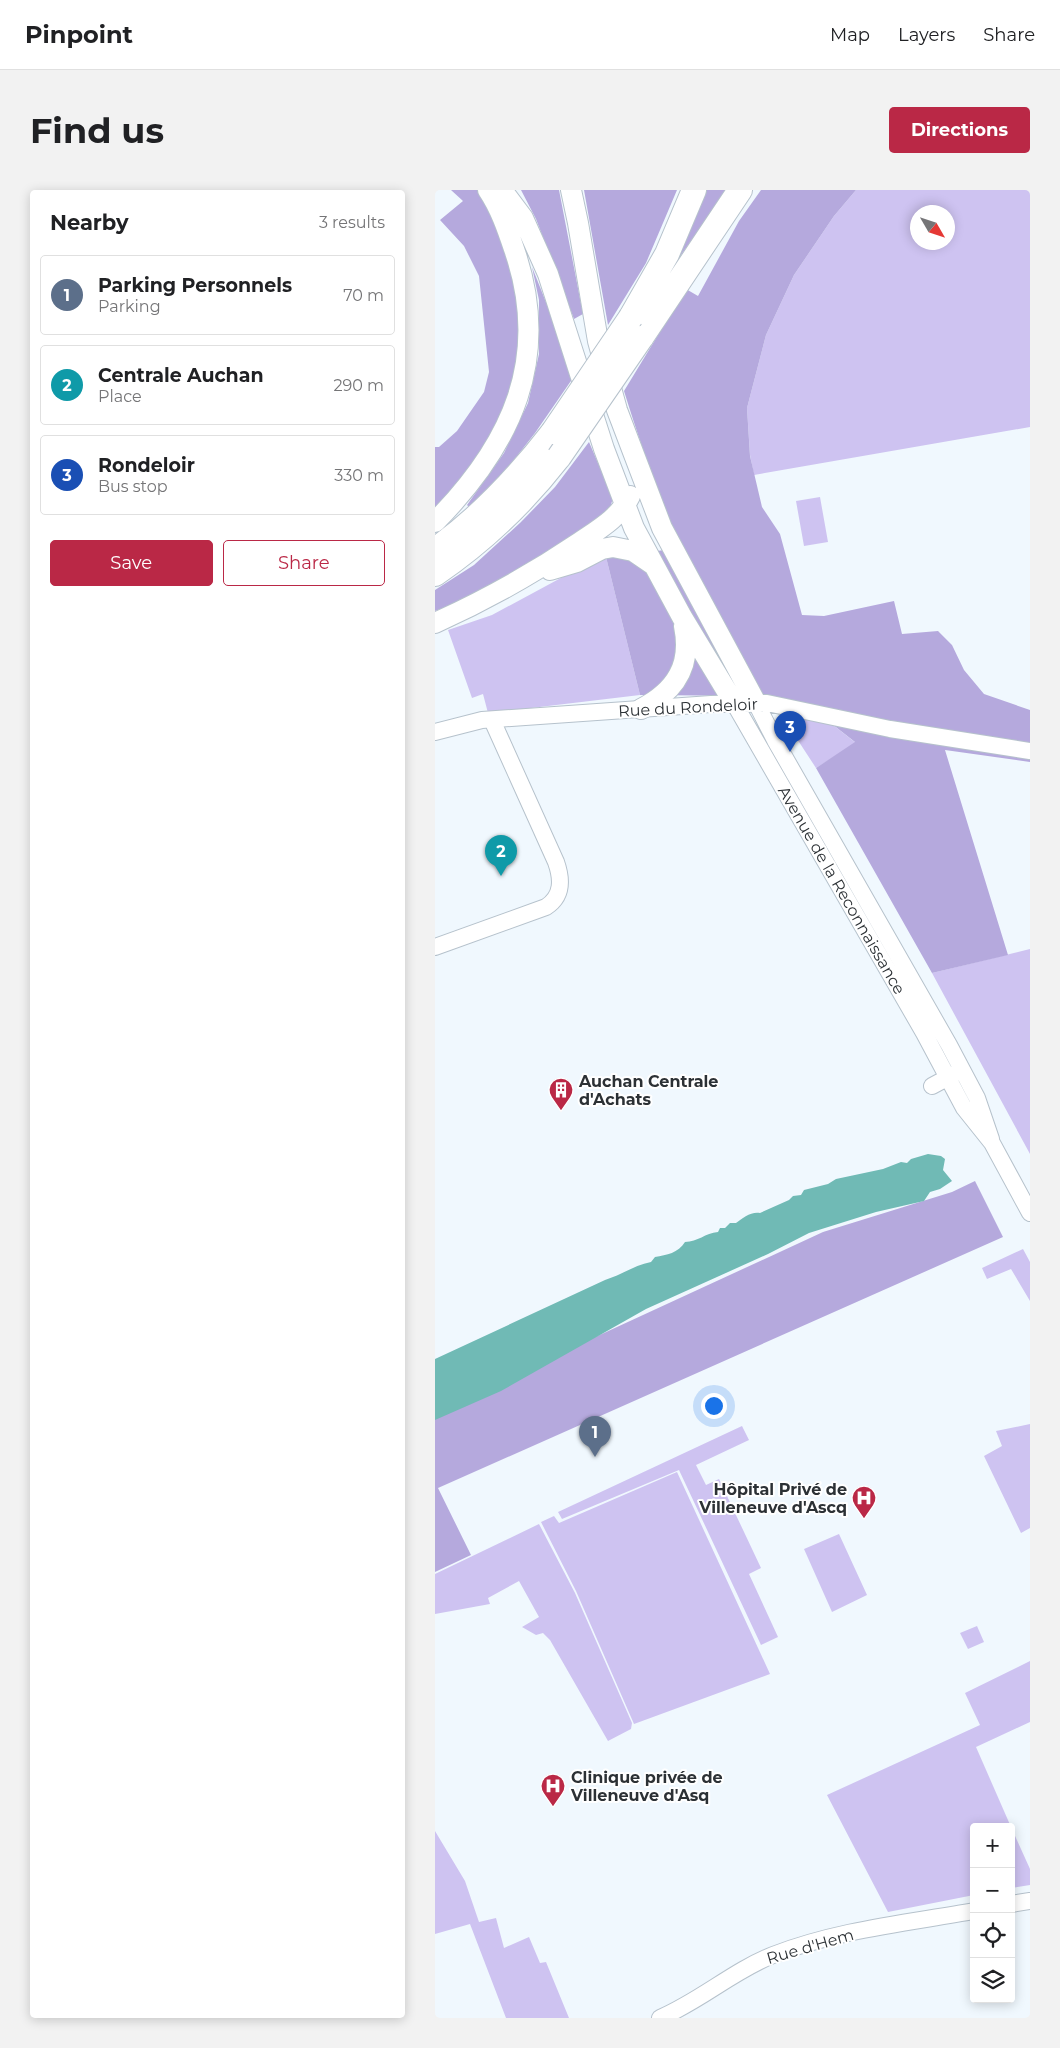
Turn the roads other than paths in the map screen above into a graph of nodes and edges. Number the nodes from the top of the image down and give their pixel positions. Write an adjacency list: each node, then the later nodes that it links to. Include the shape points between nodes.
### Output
1 (488, 190): 8 (main road, via 507,228 524,283 529,328 525,372 512,415 490,456 456,501)
2 (502, 190): 7 (main road, via 523,218 548,274)
3 (571, 190): 6 (main road, via 600,349)
4 (694, 190): 9 (highway, bridge, via 667,254 631,317 553,432 498,496)
5 (740, 190): 11 (highway, bridge, via 559,457 503,518)
6 (636, 462): 7 (main road, via 636,476); 16 (main road, via 674,551)
7 (625, 506): 10 (main road); 12 (main road, via 611,521)
8 (435, 522)
9 (435, 550)
10 (653, 565): 12 (main road, via 633,551 613,547); 13 (main road)
11 (435, 574)
12 (522, 579): 14 (main road)
13 (682, 617): 15 (main road); 17 (main road, via 687,651 680,674 665,693)
14 (435, 622)
15 (734, 703): 16 (street, Rue du Rondeloir); 17 (street, Rue du Rondeloir); 22 (street, Avenue de la Reconnaissance)
16 (756, 703): 20 (street, Rue du Rondeloir, via 884,728); 22 (street, Avenue de la Reconnaissance)
17 (641, 708): 18 (street, Rue du Rondeloir)
18 (491, 720): 19 (street, Rue du Rondeloir); 21 (street, via 555,862 559,890 546,906)
19 (435, 732)
20 (1030, 751)
21 (435, 948)
22 (955, 1074): 23 (street); 24 (street, Avenue de la Reconnaissance, via 971,1118 992,1143)
23 (932, 1086)
24 (1030, 1214)
25 (1030, 1901): 26 (street)
26 (1015, 1903)
27 (970, 1912): 28 (street, Rue d'Hem, via 846,1934 795,1947 753,1964 690,2004)
28 (660, 2018)

